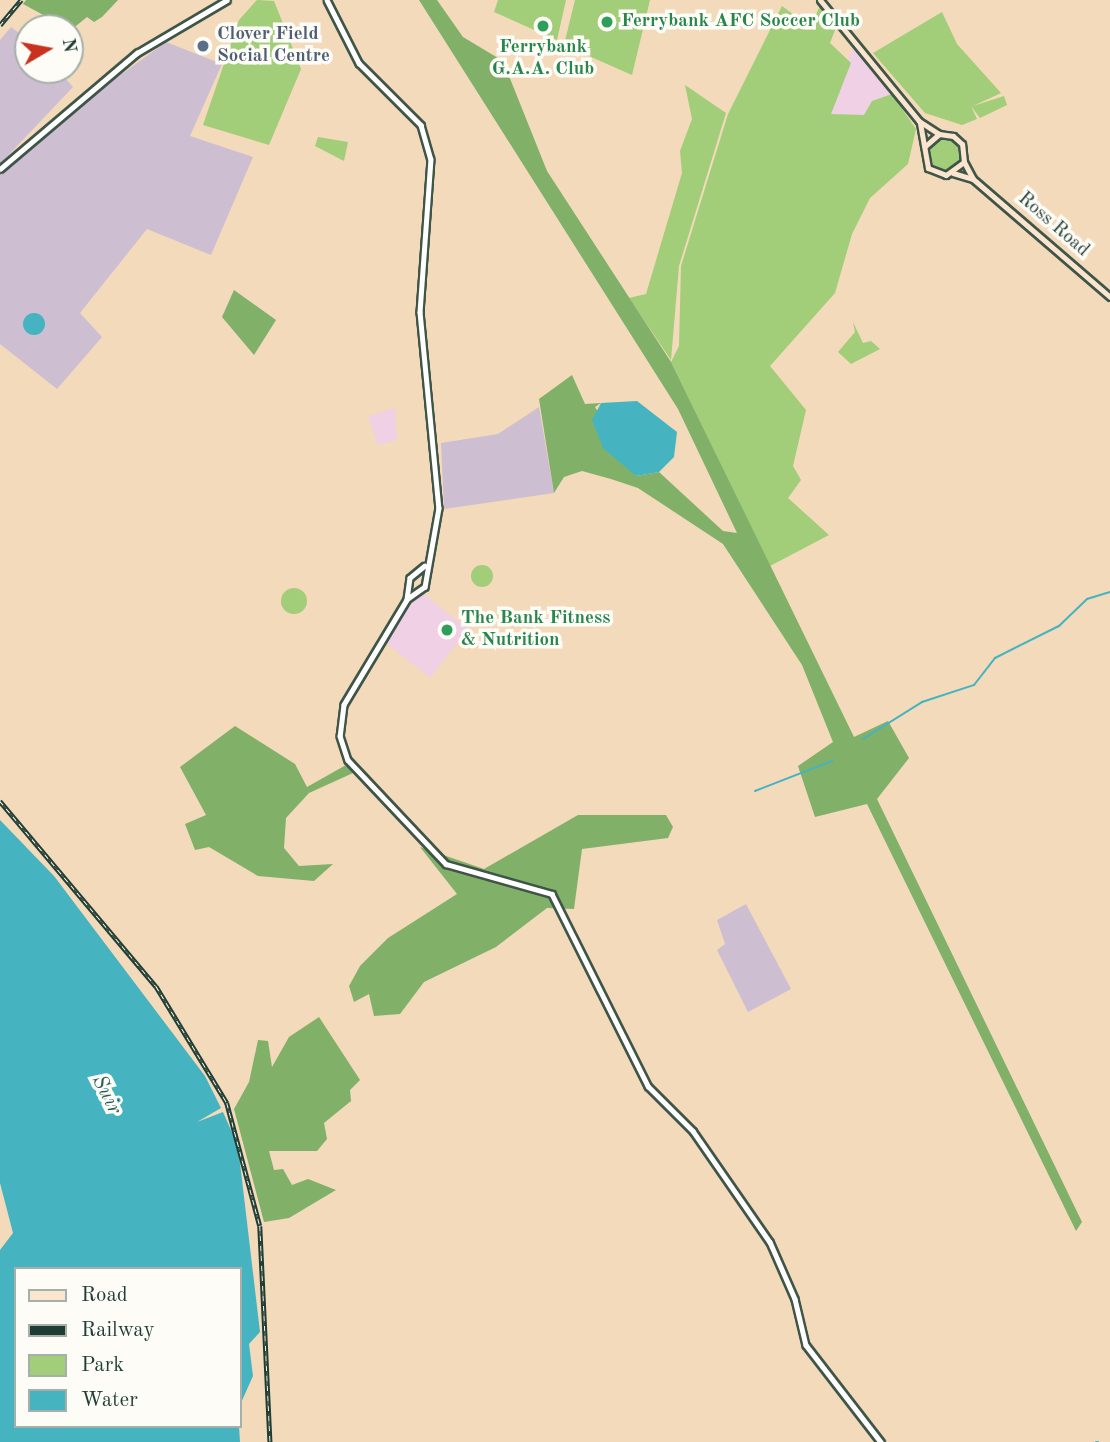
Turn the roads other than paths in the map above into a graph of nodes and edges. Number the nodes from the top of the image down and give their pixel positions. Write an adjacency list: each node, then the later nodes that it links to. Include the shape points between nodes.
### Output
1 (227, 0): 8 (street, via 137,53)
2 (327, 0): 12 (street, via 349,50 415,117 430,150 420,312 439,508)
3 (820, 0): 4 (main road)
4 (919, 121): 5 (main road); 6 (main road)
5 (939, 134): 6 (main road); 7 (main road, via 957,138)
6 (925, 146): 9 (main road, via 928,168)
7 (964, 162): 9 (main road); 10 (main road)
8 (0, 169)
9 (953, 173): 10 (main road)
10 (974, 179): 11 (main road, Ross Road)
11 (1109, 293)
12 (420, 576): 13 (street); 14 (street, via 425,587)
13 (411, 588): 14 (street); 15 (street)
14 (417, 592): 15 (street)
15 (407, 600): 16 (street, via 344,705 340,736 348,760 446,864 552,894 648,1086 693,1131 770,1242 795,1299 806,1345)
16 (881, 1442)

